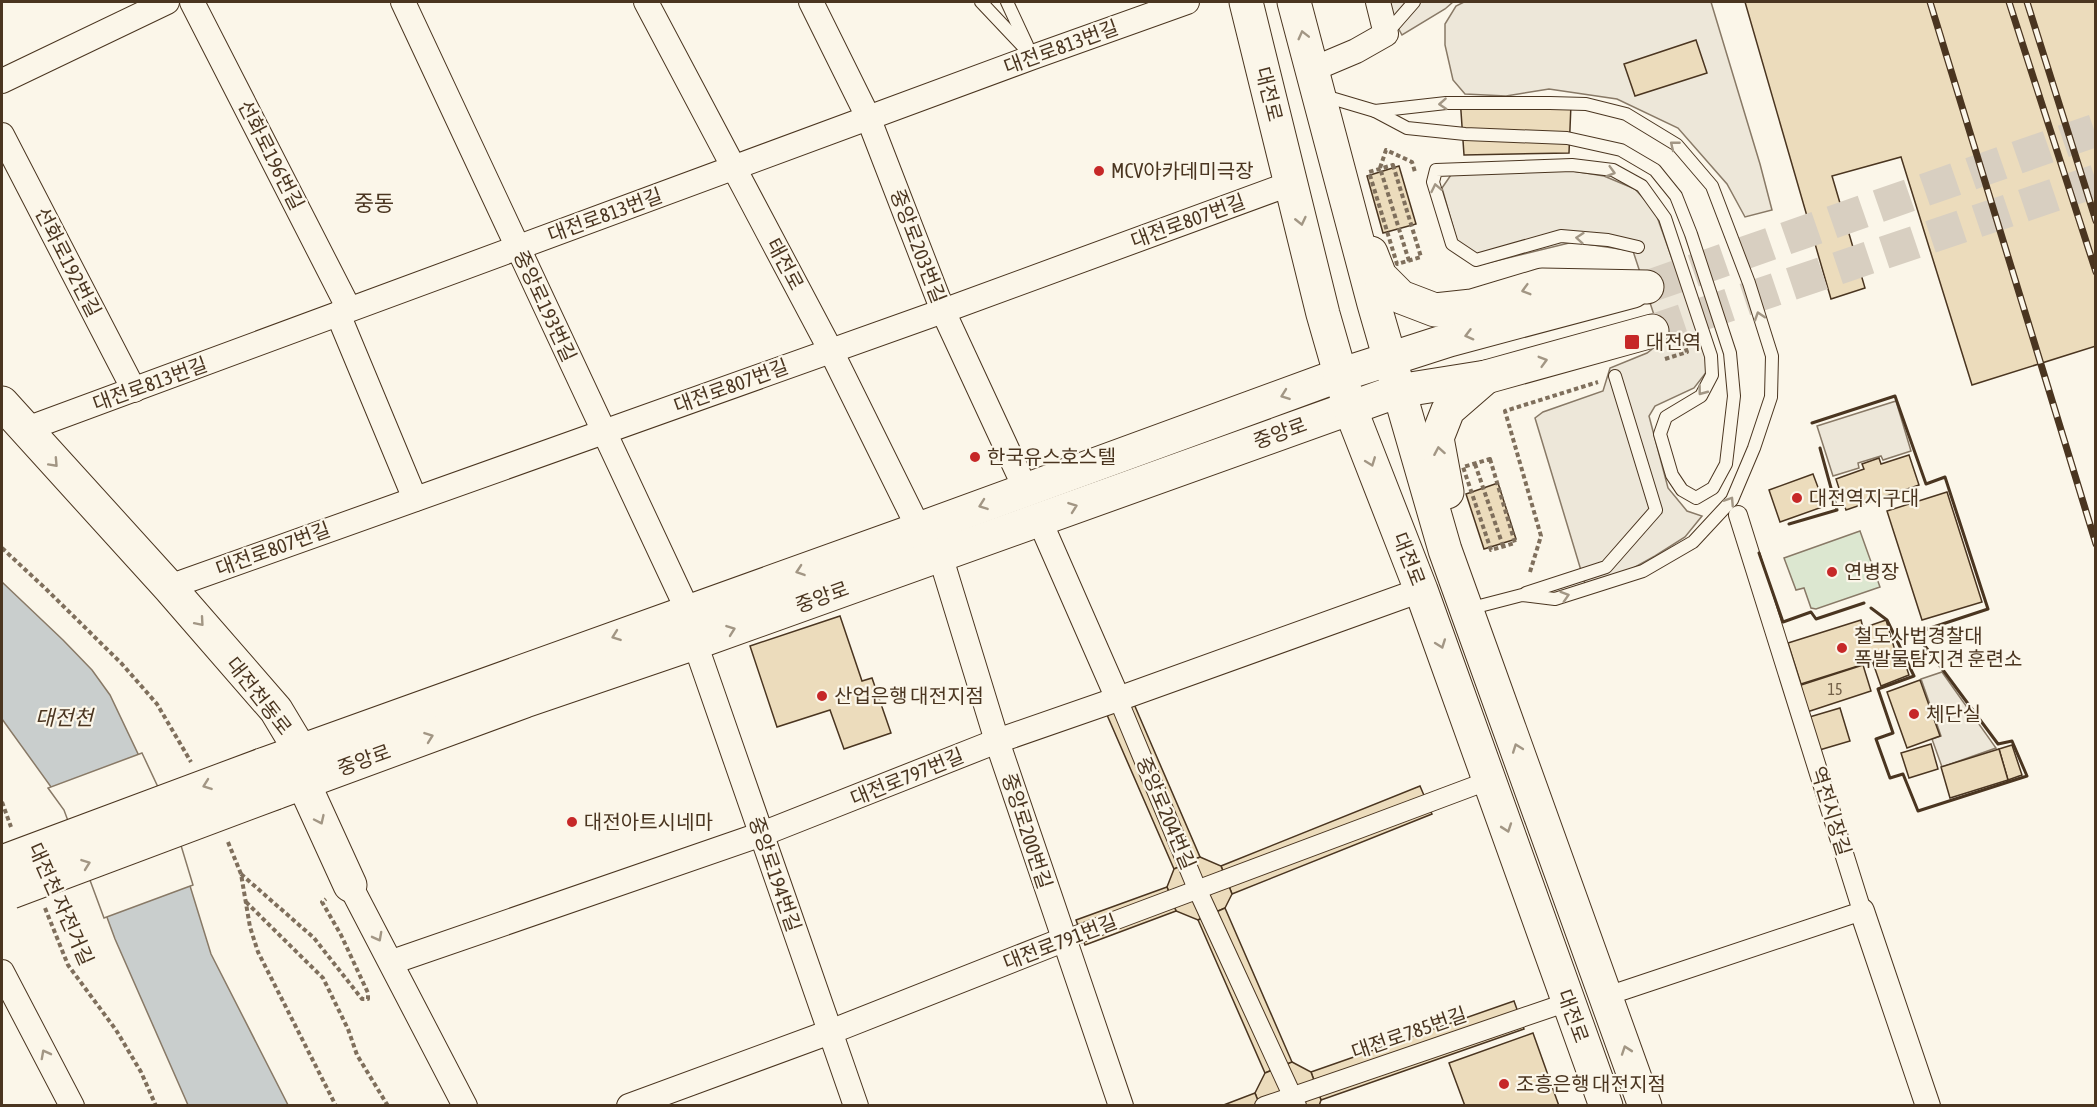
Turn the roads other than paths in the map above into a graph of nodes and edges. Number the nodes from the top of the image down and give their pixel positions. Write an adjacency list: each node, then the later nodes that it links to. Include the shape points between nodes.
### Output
1 (167, 2): 15 (street)
2 (192, 2): 26 (street, 선화로196번길)
3 (403, 2): 24 (street, 중앙로193번길)
4 (646, 2): 20 (street, 태전로)
5 (812, 2): 18 (street, 중앙로203번길)
6 (981, 2): 14 (lane)
7 (1007, 2): 14 (lane)
8 (1187, 2): 14 (street, 대전로813번길)
9 (1246, 2): 22 (main road, 대전로)
10 (1294, 2): 16 (main road, 대전로, one-way to 10)
11 (1378, 2): 13 (street)
12 (1414, 2): 13 (lane)
13 (1386, 34): 16 (street)
14 (1033, 57): 18 (street, 대전로813번길)
15 (2, 81)
16 (1315, 82): 17 (lane); 21 (main road, 대전로)
17 (1375, 111): 23 (lane, one-way to 17, via 1561,236 1476,260 1452,244 1433,182 1436,170 1572,165 1613,170 1642,186 1665,218 1711,356 1712,375 1701,396 1666,417 1660,434 1672,475 1682,490 1696,498 1713,488 1726,465 1734,396 1730,353 1676,196 1662,178 1621,150 1567,138 1407,128); 48 (lane, one-way to 17, via 1555,599 1643,571 1693,542 1732,500 1741,479 1771,397 1772,356 1712,186 1677,145 1626,114 1586,104 1446,103)
18 (868, 117): 20 (street, 대전로813번길); 25 (street, 중앙로203번길)
19 (2, 135): 33 (street, 선화로192번길)
20 (734, 167): 24 (street, 대전로813번길); 28 (street, 태전로)
21 (1354, 172): 29 (main road, 대전로); 29 (main road, 중앙로, via 1380,276 1401,297 1435,310 1472,306 1542,285 1647,287 1449,340)
22 (1292, 183): 25 (street, 대전로807번길); 30 (main road, 대전로, one-way to 30)
23 (1638, 246)
24 (518, 247): 26 (street, 대전로813번길); 38 (street, 중앙로193번길)
25 (943, 310): 28 (street, 대전로807번길); 39 (street, 중앙로203번길)
26 (344, 312): 33 (street, 대전로813번길); 40 (street, 선화로196번길)
27 (1663, 341): 32 (main road, 중앙로, one-way to 27)
28 (831, 351): 38 (street, 대전로807번길); 43 (street, 태전로)
29 (1390, 360): 30 (main road, 중앙로); 34 (main road, 대전로)
30 (1340, 375): 36 (main road, 대전로); 39 (main road, 중앙로, one-way to 39)
31 (1615, 376): 48 (lane, via 1656,510 1606,567)
32 (1486, 377): 34 (main road, 중앙로); 44 (main road, one-way to 32, via 1449,502 1437,438 1448,410)
33 (134, 390): 37 (street, 대전로813번길)
34 (1398, 391): 36 (main road, 중앙로); 44 (main road, 대전로)
35 (2, 403): 37 (main road, 대전천동로)
36 (1350, 408): 42 (main road, 중앙로, one-way to 36); 47 (main road, 대전로, one-way to 47)
37 (24, 430): 46 (main road, 대전천동로, one-way to 46)
38 (604, 432): 40 (street, 대전로807번길); 50 (street, 중앙로193번길)
39 (1026, 489): 43 (main road, 중앙로, one-way to 43)
40 (415, 499): 46 (street, 대전로807번길)
41 (1738, 515): 61 (street, 역전시장길)
42 (1039, 519): 45 (main road, 중앙로); 52 (street, 중앙로204번길)
43 (920, 529): 50 (main road, 중앙로, one-way to 50)
44 (1445, 550): 49 (main road, 대전로)
45 (940, 555): 51 (main road, 중앙로, one-way to 45); 53 (street, 중앙로200번길)
46 (168, 586): 54 (main road, 대전천동로, one-way to 54, via 276,710)
47 (1421, 590): 52 (street, 대전로797번길); 56 (main road, 대전로, one-way to 56)
48 (1522, 595): 49 (lane)
49 (1467, 609): 65 (main road, 대전로, one-way to 49)
50 (688, 610): 54 (main road, 중앙로, one-way to 54)
51 (695, 643): 55 (main road, 중앙로, one-way to 51); 57 (street, 중앙로194번길)
52 (1118, 699): 53 (street, 대전로797번길); 60 (street, 중앙로204번길)
53 (997, 741): 57 (street, 대전로797번길); 62 (street, 중앙로200번길)
54 (300, 750): 55 (main road, 중앙로)
55 (280, 780): 58 (main road, 중앙로, bridge); 59 (main road, one-way to 59)
56 (1490, 780): 60 (street, 대전로791번길); 66 (main road, 대전로, one-way to 66)
57 (762, 834): 63 (street, 대전로797번길); 67 (street, 중앙로194번길)
58 (14, 877)
59 (350, 885): 63 (street, one-way to 63)
60 (1198, 891): 62 (street, 대전로791번길); 68 (street, 중앙로204번길)
61 (1862, 911): 65 (street); 77 (street, 역전시장길)
62 (1064, 940): 67 (street, 대전로791번길); 73 (street, 중앙로200번길)
63 (392, 962): 70 (street)
64 (2, 972): 69 (street, one-way to 64)
65 (1607, 996): 76 (main road, 대전로, one-way to 65)
66 (1568, 1002): 68 (street, 대전로785번길); 75 (main road, 대전로)
67 (830, 1032): 71 (street, 대전로791번길); 72 (street, 중앙로194번길)
68 (1295, 1100): 74 (street, 대전로785번길)
69 (72, 1106)
70 (465, 1106)
71 (629, 1106)
72 (856, 1106)
73 (1120, 1106)
74 (1264, 1106)
75 (1606, 1106)
76 (1645, 1106)
77 (1928, 1106)

